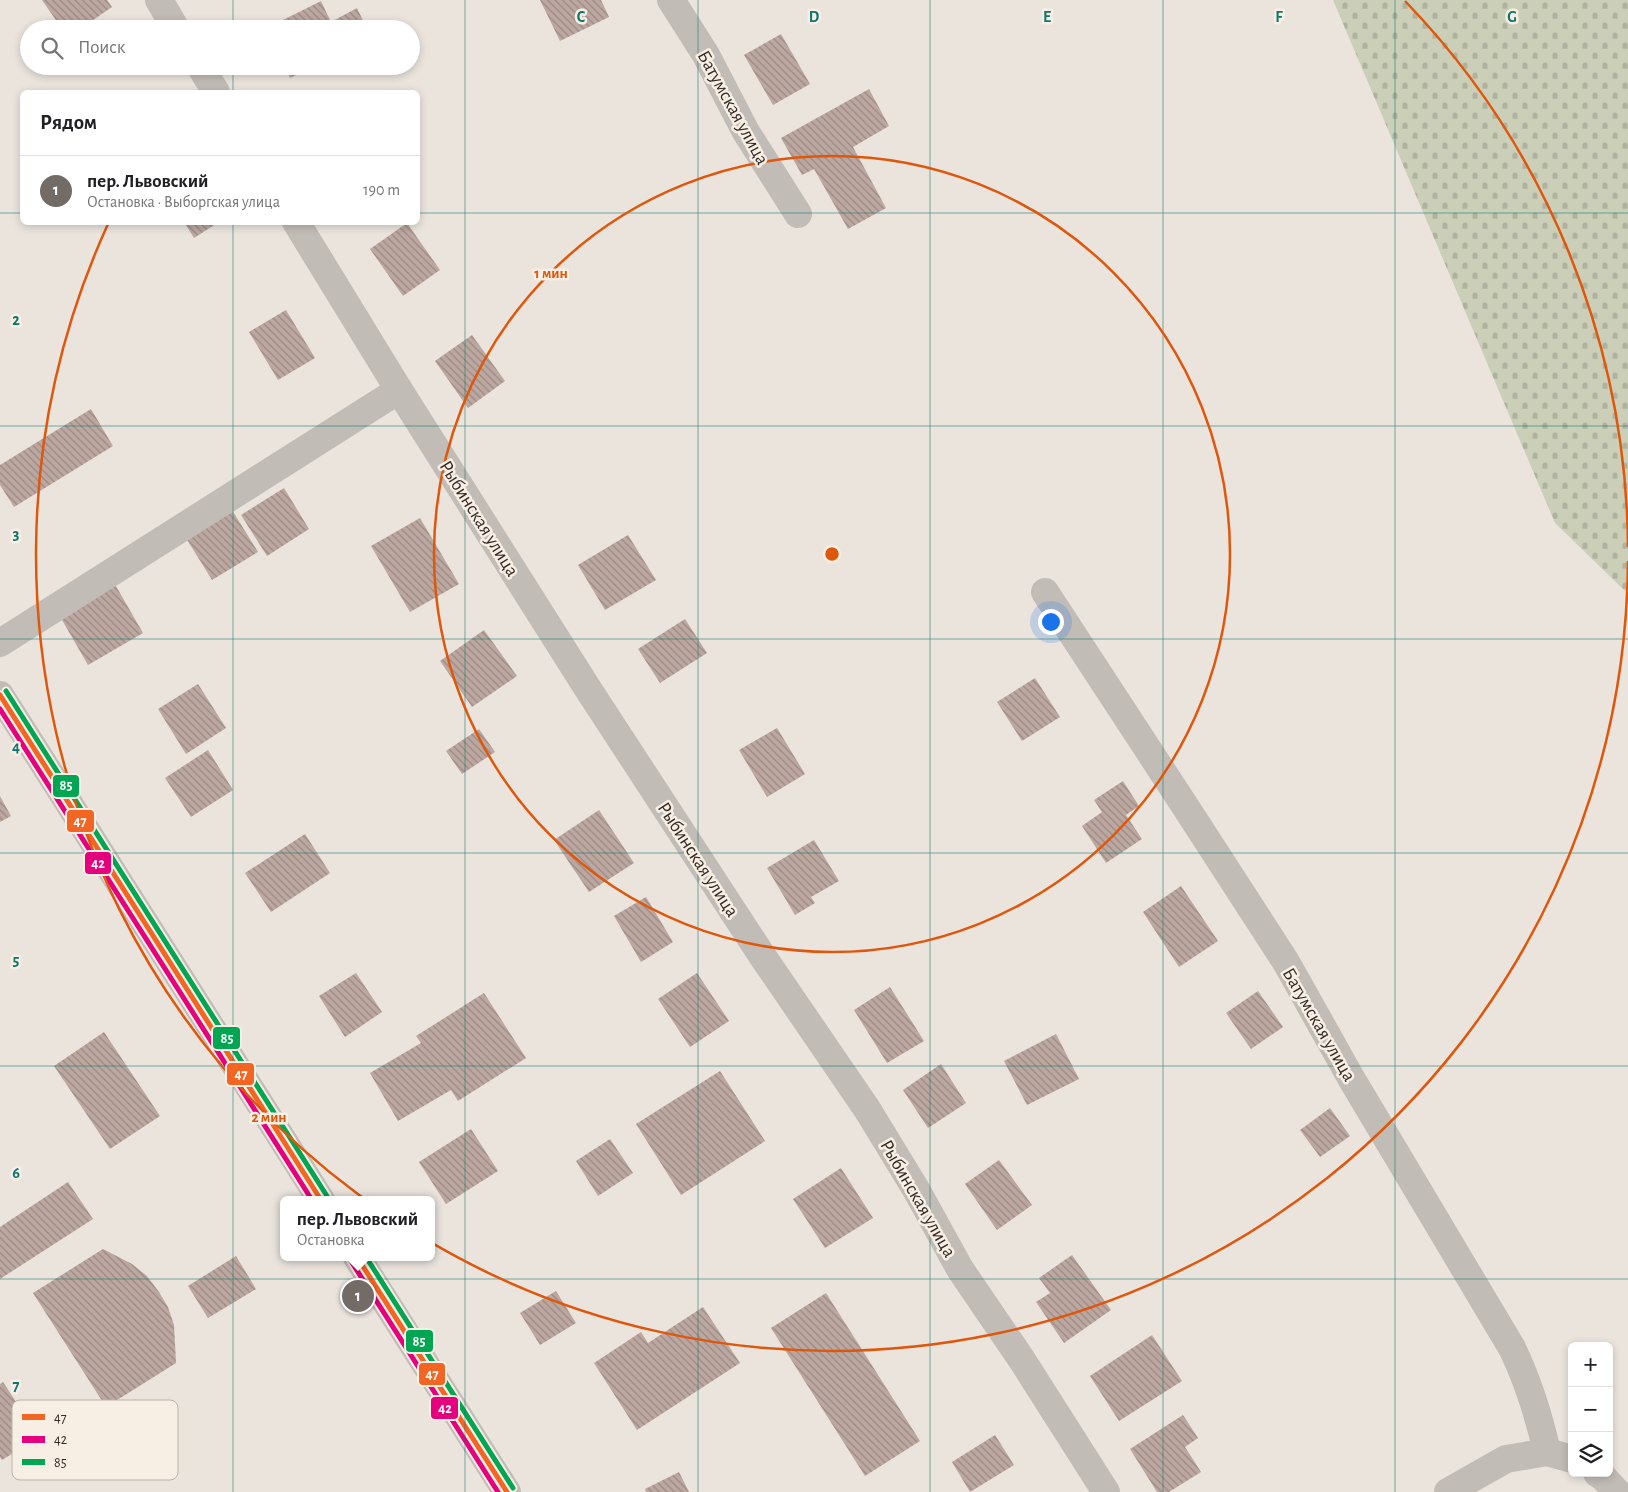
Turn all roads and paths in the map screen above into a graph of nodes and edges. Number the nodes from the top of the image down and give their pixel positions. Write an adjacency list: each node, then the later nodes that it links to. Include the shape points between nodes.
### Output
1 (159, 0): 3 (street)
2 (671, 0): 6 (street, Батумская улица, via 706,55 746,132)
3 (171, 20)
4 (206, 75): 5 (street)
5 (215, 90)
6 (798, 214)
7 (298, 225): 8 (street, Рыбинская улица)
8 (399, 390): 10 (street); 17 (street, Рыбинская улица, via 588,689 763,957 867,1109 917,1190 960,1269)
9 (1044, 592): 14 (street, Батумская улица, via 1286,962 1351,1078 1512,1348 1538,1413)
10 (0, 643)
11 (0, 695): 12 (street)
12 (318, 1196)
13 (360, 1261): 16 (street)
14 (1560, 1455): 18 (street, via 1506,1459)
15 (1604, 1477): 19 (street)
16 (507, 1492)
17 (1106, 1492)
18 (1448, 1492)
19 (1617, 1492)

